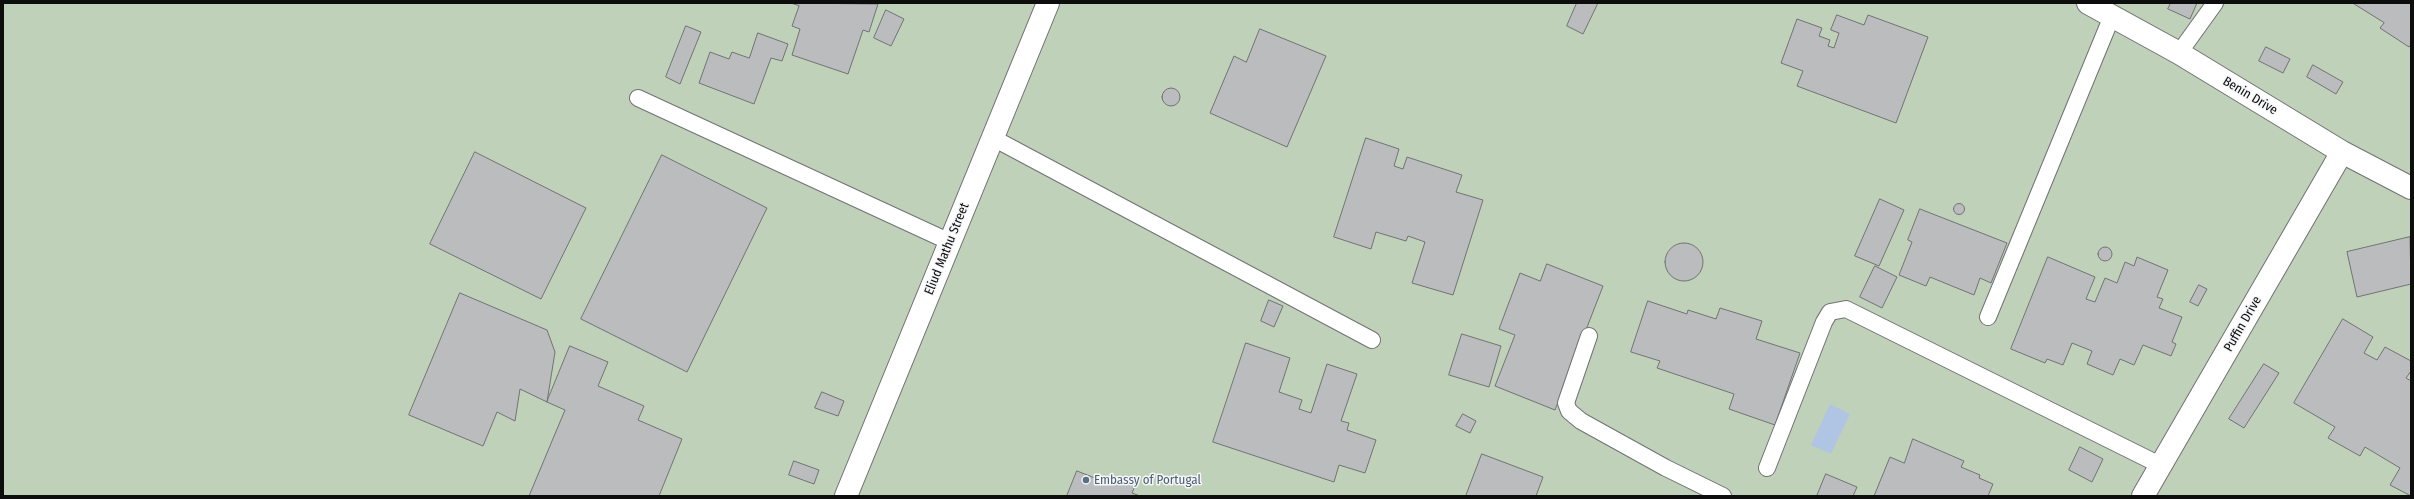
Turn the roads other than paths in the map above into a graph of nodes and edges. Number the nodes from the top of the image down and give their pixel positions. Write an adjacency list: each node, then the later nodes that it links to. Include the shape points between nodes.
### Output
1 (1048, 3): 7 (street, Eliud Mathu Street)
2 (2088, 3): 4 (street, Benin Drive)
3 (2215, 3): 5 (lane)
4 (2112, 16): 5 (street, Benin Drive); 11 (lane)
5 (2179, 53): 8 (street, Benin Drive)
6 (638, 98): 10 (lane)
7 (993, 138): 10 (street, Eliud Mathu Street); 13 (lane)
8 (2342, 152): 9 (street, Benin Drive); 14 (street, Puffin Drive)
9 (2411, 188)
10 (950, 242): 16 (street, Eliud Mathu Street)
11 (1988, 317)
12 (1589, 336): 17 (lane, via 1566,403 1569,411 1581,421 1666,468)
13 (1372, 340)
14 (2162, 466): 15 (lane, via 1846,309 1830,312 1824,322); 18 (street, Puffin Drive)
15 (1767, 468)
16 (846, 496)
17 (1723, 496)
18 (2143, 496)

